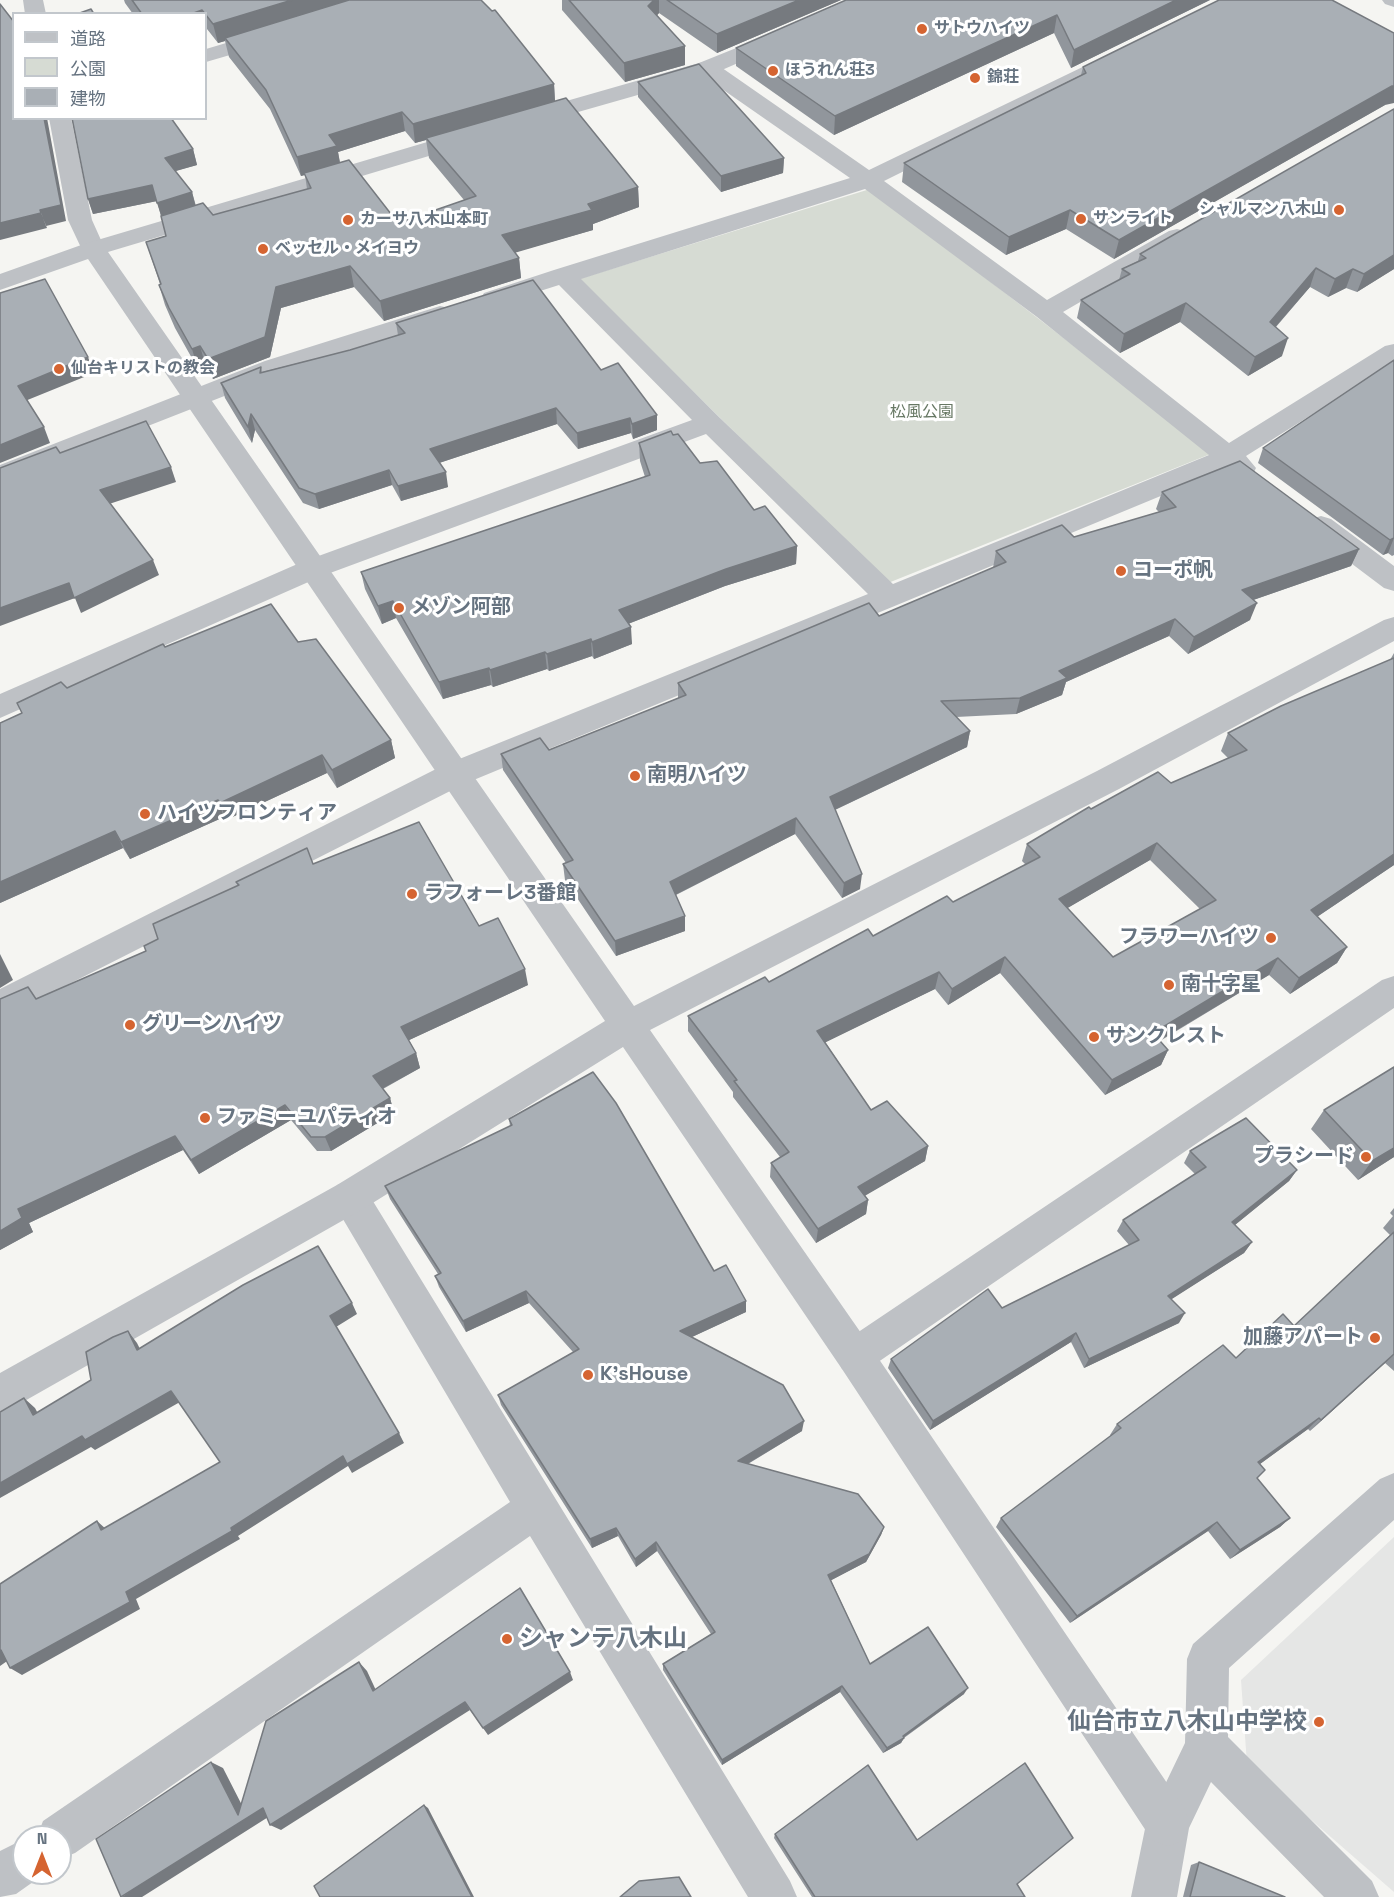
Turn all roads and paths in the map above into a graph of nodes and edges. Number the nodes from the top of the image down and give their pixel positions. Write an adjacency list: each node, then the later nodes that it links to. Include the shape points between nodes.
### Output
1 (295, 28): 4 (street)
2 (791, 32): 5 (street)
3 (1146, 42): 7 (street)
4 (207, 56)
5 (707, 68): 7 (street); 9 (street)
6 (60, 120): 9 (street, via 80,220)
7 (868, 180): 10 (street); 12 (street)
8 (1199, 223): 12 (street)
9 (93, 249): 11 (street); 14 (street)
10 (563, 275): 14 (street, via 274,367); 15 (street)
11 (0, 282)
12 (1046, 311): 16 (street)
13 (1394, 352): 16 (street)
14 (193, 397): 17 (street); 20 (street)
15 (710, 423): 20 (street); 22 (street)
16 (1227, 456): 18 (street); 22 (street)
17 (0, 475)
18 (1264, 483)
19 (1301, 511): 21 (street)
20 (312, 569): 24 (street); 25 (street)
21 (1394, 581)
22 (888, 596): 25 (street)
23 (1394, 628): 28 (street, via 1108,780)
24 (0, 707)
25 (453, 775): 27 (street); 28 (street)
26 (1394, 990): 30 (street)
27 (0, 1005)
28 (627, 1026): 29 (street); 30 (street)
29 (350, 1197): 31 (street); 33 (street)
30 (855, 1356): 35 (street)
31 (0, 1394)
32 (1394, 1493): 34 (street, via 1208,1659)
33 (536, 1508): 36 (street); 37 (street)
34 (1206, 1746): 35 (street); 39 (street)
35 (1168, 1824): 38 (street)
36 (72, 1828)
37 (774, 1897)
38 (1154, 1897)
39 (1356, 1897)

